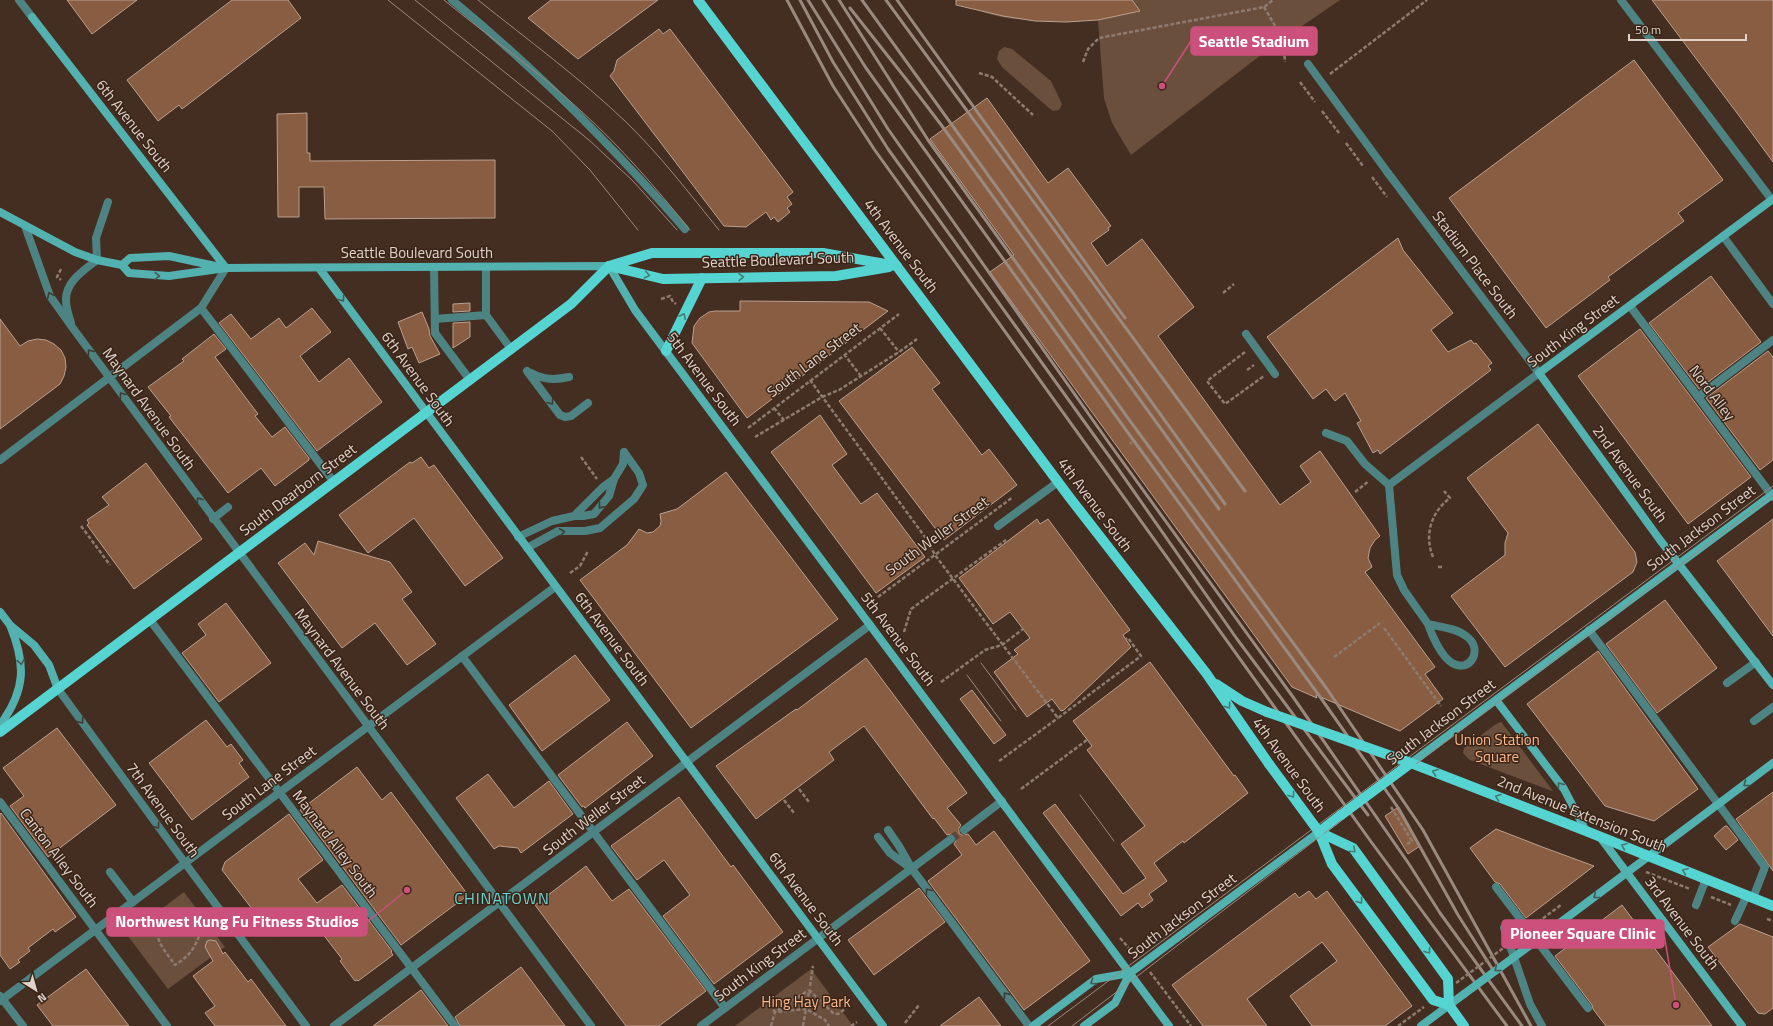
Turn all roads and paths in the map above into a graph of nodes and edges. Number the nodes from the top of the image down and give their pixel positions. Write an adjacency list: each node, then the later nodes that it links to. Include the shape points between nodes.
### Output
1 (19, 0): 32 (street, 6th Avenue South)
2 (452, 0): 26 (street, via 536,73)
3 (698, 0): 31 (main road, 4th Avenue South)
4 (1273, 0): 7 (path)
5 (1427, 0): 12 (path)
6 (1621, 0): 22 (street)
7 (1264, 7): 8 (path, via 1100,38 1088,49); 9 (path, via 1283,39)
8 (1083, 62)
9 (1285, 62)
10 (1308, 64): 61 (street, Stadium Place South)
11 (979, 73): 16 (path, via 992,77)
12 (1330, 74)
13 (1300, 82): 14 (path)
14 (1315, 102)
15 (1322, 111): 17 (path)
16 (1033, 114)
17 (1339, 133)
18 (1346, 143): 19 (path)
19 (1363, 166)
20 (1372, 177): 21 (path)
21 (1387, 197)
22 (1772, 199): 27 (street, South King Street)
23 (108, 202): 28 (street, via 96,238)
24 (0, 212): 25 (street)
25 (25, 226): 28 (street, via 75,252); 51 (street, Maynard Avenue South, one-way to 25, via 50,296)
26 (685, 229)
27 (1723, 236): 45 (street); 46 (street, South King Street)
28 (97, 260): 29 (street); 51 (street, Maynard Avenue South, via 69,286 66,301)
29 (122, 265): 32 (street, via 130,258 169,256); 32 (street, one-way to 32, via 129,273 168,276)
30 (609, 266): 31 (main road, Seattle Boulevard South, bridge, via 652,253 822,253); 35 (street, Seattle Boulevard South); 37 (main road, Seattle Boulevard South, one-way to 37, bridge, via 663,279); 56 (main road, South Dearborn Street, via 571,304); 57 (street, 5th Avenue South, via 635,310)
31 (897, 266): 37 (main road, Seattle Boulevard South, one-way to 31, bridge, via 836,276); 83 (main road, 4th Avenue South)
32 (226, 268): 33 (street, Seattle Boulevard South); 47 (street)
33 (319, 268): 34 (street, Seattle Boulevard South); 73 (street, 6th Avenue South, one-way to 73)
34 (434, 268): 35 (street, Seattle Boulevard South); 50 (street)
35 (486, 268): 49 (street)
36 (61, 269): 38 (path, via 57,277)
37 (702, 278): 57 (main road, one-way to 37)
38 (64, 281)
39 (1234, 284): 41 (path)
40 (669, 292): 42 (path)
41 (1223, 292)
42 (670, 296): 43 (path); 44 (path)
43 (661, 300)
44 (676, 304)
45 (1773, 304)
46 (1630, 306): 61 (street, South King Street); 70 (street, Nord Alley)
47 (201, 308): 65 (street); 82 (street)
48 (899, 314): 52 (path, South Lane Street)
49 (486, 315): 50 (street); 56 (street)
50 (435, 319): 67 (street, via 435,333)
51 (72, 328): 65 (street, Maynard Avenue South, one-way to 51)
52 (880, 328): 58 (path); 59 (path, South Lane Street)
53 (1246, 334): 62 (street)
54 (917, 339): 58 (path, South Lane Street)
55 (1773, 340): 70 (street)
56 (511, 349): 67 (main road, South Dearborn Street)
57 (666, 351): 115 (street, 5th Avenue South)
58 (899, 352): 63 (path, South Lane Street)
59 (844, 354): 63 (path); 68 (path, South Lane Street)
60 (1243, 354): 66 (path, via 1207,381 1225,404)
61 (1539, 373): 85 (street, South King Street); 102 (street, 2nd Avenue South)
62 (1275, 374)
63 (860, 375): 69 (path, South Lane Street, via 839,390)
64 (569, 376): 71 (street, one-way to 71, via 555,380 540,378 527,371 560,415 571,416)
65 (109, 377): 79 (street); 92 (street, Maynard Avenue South, one-way to 65)
66 (1261, 378)
67 (470, 380): 73 (main road, South Dearborn Street)
68 (810, 380): 69 (path); 72 (path, South Lane Street)
69 (822, 397): 74 (path, South Lane Street); 100 (path)
70 (1698, 397): 88 (street, Nord Alley)
71 (588, 403)
72 (774, 408): 74 (path); 75 (path, South Lane Street)
73 (426, 413): 82 (main road, South Dearborn Street); 95 (street, 6th Avenue South)
74 (784, 420): 77 (path, South Lane Street)
75 (748, 428)
76 (1326, 433): 85 (street, via 1347,441 1365,464)
77 (755, 438)
78 (580, 457): 84 (path)
79 (0, 460)
80 (614, 479): 91 (street); 91 (street, one-way to 91, via 609,496 594,514); 97 (street, one-way to 80, via 558,531 585,531 600,528 608,522 634,499 643,485 639,473 624,452 623,464)
81 (1369, 480): 87 (path)
82 (334, 482): 99 (main road, South Dearborn Street)
83 (1058, 482): 94 (street, South Weller Street); 127 (main road, 4th Avenue South)
84 (600, 483)
85 (1389, 486): 113 (street, via 1397,575 1404,590)
86 (1444, 490): 101 (path, via 1450,498 1439,508 1431,524 1429,543)
87 (1355, 492)
88 (1772, 493): 102 (street, South Jackson Street)
89 (1013, 497): 100 (path, South Weller Street)
90 (228, 507): 92 (street)
91 (574, 516): 95 (street, via 552,521)
92 (212, 519): 99 (street, Maynard Avenue South)
93 (81, 526): 103 (path)
94 (998, 526)
95 (518, 537): 97 (street, 6th Avenue South)
96 (1006, 540): 107 (path)
97 (527, 548): 108 (street, 6th Avenue South)
98 (588, 551): 106 (path, via 580,566)
99 (238, 554): 111 (main road, South Dearborn Street); 138 (street, Maynard Avenue South)
100 (935, 555): 107 (path); 109 (path, South Weller Street)
101 (1433, 557)
102 (1678, 564): 118 (street, South Jackson Street); 126 (street, 2nd Avenue South)
103 (110, 565)
104 (1438, 566): 105 (path)
105 (1444, 567)
106 (570, 574)
107 (953, 579): 119 (path, via 911,609); 123 (path)
108 (555, 587): 124 (street, South Lane Street); 142 (street, 6th Avenue South)
109 (878, 597)
110 (0, 612): 114 (street, 7th Avenue South)
111 (150, 620): 131 (main road, South Dearborn Street); 147 (street, Maynard Alley South)
112 (1380, 623): 122 (path)
113 (1428, 624): 113 (street, via 1434,640 1448,660 1462,665 1472,661 1474,647 1466,635)
114 (10, 625): 131 (street, 7th Avenue South, via 34,645 49,665); 137 (street, one-way to 137, via 17,644 22,675 14,704)
115 (870, 626): 142 (street, South Weller Street); 149 (street, 5th Avenue South)
116 (1384, 628): 133 (path)
117 (1023, 629): 123 (path)
118 (1589, 630): 132 (street, South Jackson Street); 152 (street)
119 (904, 632)
120 (1350, 638): 122 (path)
121 (1126, 639): 135 (path, via 1128,638 1141,656)
122 (1354, 642): 125 (path)
123 (1002, 645): 128 (path, via 985,650); 135 (path)
124 (462, 656): 138 (street, South Lane Street); 158 (street)
125 (1334, 657)
126 (1756, 662): 129 (street); 130 (street, 2nd Avenue South)
127 (1206, 673): 143 (main road, 2nd Avenue Extension South, bridge, via 1228,693 1255,707); 159 (main road, 4th Avenue South, one-way to 159, bridge)
128 (941, 682)
129 (1726, 683)
130 (1773, 685)
131 (58, 689): 139 (main road, South Dearborn Street); 165 (street, 7th Avenue South, one-way to 165)
132 (1496, 700): 143 (street, South Jackson Street); 157 (street, one-way to 132, via 1564,789)
133 (1441, 706)
134 (1773, 707): 136 (street)
135 (1058, 718): 141 (path)
136 (1754, 721)
137 (0, 725)
138 (368, 727): 147 (street, South Lane Street); 175 (street, Maynard Avenue South)
139 (0, 732)
140 (1087, 740): 146 (path)
141 (1000, 761)
142 (687, 763): 158 (street, South Weller Street); 186 (street, 6th Avenue South)
143 (1411, 763): 157 (main road, 2nd Avenue Extension South, one-way to 143); 159 (main road, South Jackson Street, bridge)
144 (1773, 763): 152 (street, one-way to 152)
145 (799, 789): 151 (path)
146 (1021, 789)
147 (280, 792): 165 (street, South Lane Street); 189 (street, Maynard Alley South)
148 (784, 800): 154 (path)
149 (1002, 801): 156 (street); 190 (street, 5th Avenue South)
150 (0, 802): 184 (street, Canton Alley South)
151 (809, 802)
152 (1718, 804): 164 (street); 173 (street, via 1765,867)
153 (1391, 807): 163 (path, via 1412,841)
154 (794, 813)
155 (888, 830): 166 (street)
156 (964, 830)
157 (1586, 831): 160 (main road, 2nd Avenue Extension South)
158 (594, 832): 175 (street, South Weller Street); 199 (street)
159 (1319, 832): 190 (street, South Jackson Street); 198 (main road, 4th Avenue South, one-way to 198, via 1332,864 1433,1000); 198 (main road, one-way to 198, via 1353,848 1448,980)
160 (1600, 836): 164 (main road, 2nd Avenue Extension South, one-way to 160); 168 (street, 3rd Avenue South)
161 (878, 837): 166 (street, via 890,853)
162 (951, 839): 166 (street, South King Street)
163 (1406, 845)
164 (1649, 856): 168 (street); 170 (main road, 2nd Avenue Extension South, one-way to 164)
165 (185, 863): 174 (street, South Lane Street); 209 (street, 7th Avenue South)
166 (912, 869): 186 (street, South King Street); 219 (street, one-way to 166)
167 (110, 872): 174 (street)
168 (1627, 872): 187 (street, one-way to 187); 228 (street, 3rd Avenue South)
169 (1662, 878): 172 (path)
170 (1706, 879): 172 (street); 173 (main road, 2nd Avenue Extension South)
171 (1496, 887): 187 (street)
172 (1700, 893): 176 (street); 179 (path)
173 (1750, 896): 177 (main road, 2nd Avenue Extension South); 179 (street)
174 (133, 902): 184 (street, South Lane Street)
175 (499, 903): 189 (street, South Weller Street); 212 (street, Maynard Avenue South)
176 (1696, 905)
177 (1773, 906)
178 (158, 909): 180 (path, via 162,917 157,930 159,940 175,965 194,949)
179 (1741, 909): 181 (street); 182 (path)
180 (204, 915)
181 (1735, 921)
182 (1773, 921)
183 (1504, 928): 227 (street, via 1530,1004)
184 (96, 930): 195 (street, South Lane Street); 208 (street, Canton Alley South)
185 (1521, 935): 191 (path, bridge)
186 (818, 939): 199 (street, South King Street); 218 (street, 6th Avenue South)
187 (1536, 940): 198 (street, one-way to 198, bridge); 202 (street)
188 (812, 966): 192 (path)
189 (411, 968): 210 (street, South Weller Street); 211 (street, Maynard Alley South)
190 (1130, 973): 220 (street, South Jackson Street, one-way to 220, via 1096,979); 221 (street, South Jackson Street, via 1115,1003); 222 (street, 5th Avenue South)
191 (1456, 982)
192 (810, 986)
193 (1161, 986): 223 (path)
194 (809, 990): 200 (path, via 833,1013 838,1014); 203 (path); 204 (path)
195 (1, 999): 207 (street)
196 (766, 1000): 204 (path)
197 (919, 1005): 206 (path)
198 (1449, 1005): 225 (street); 226 (main road)
199 (725, 1008): 213 (street, South King Street)
200 (846, 1008)
201 (1422, 1008): 224 (path)
202 (1588, 1008)
203 (806, 1009): 204 (path); 215 (path); 216 (path, via 825,1020)
204 (776, 1012): 214 (path)
205 (857, 1022): 217 (path)
206 (905, 1023)
207 (23, 1026)
208 (167, 1026)
209 (306, 1026)
210 (334, 1026)
211 (455, 1026)
212 (591, 1026)
213 (701, 1026)
214 (771, 1026)
215 (803, 1026)
216 (829, 1026)
217 (851, 1026)
218 (883, 1026)
219 (1029, 1026)
220 (1033, 1026)
221 (1084, 1026)
222 (1169, 1026)
223 (1191, 1026)
224 (1398, 1026)
225 (1421, 1026)
226 (1464, 1026)
227 (1542, 1026)
228 (1742, 1026)

